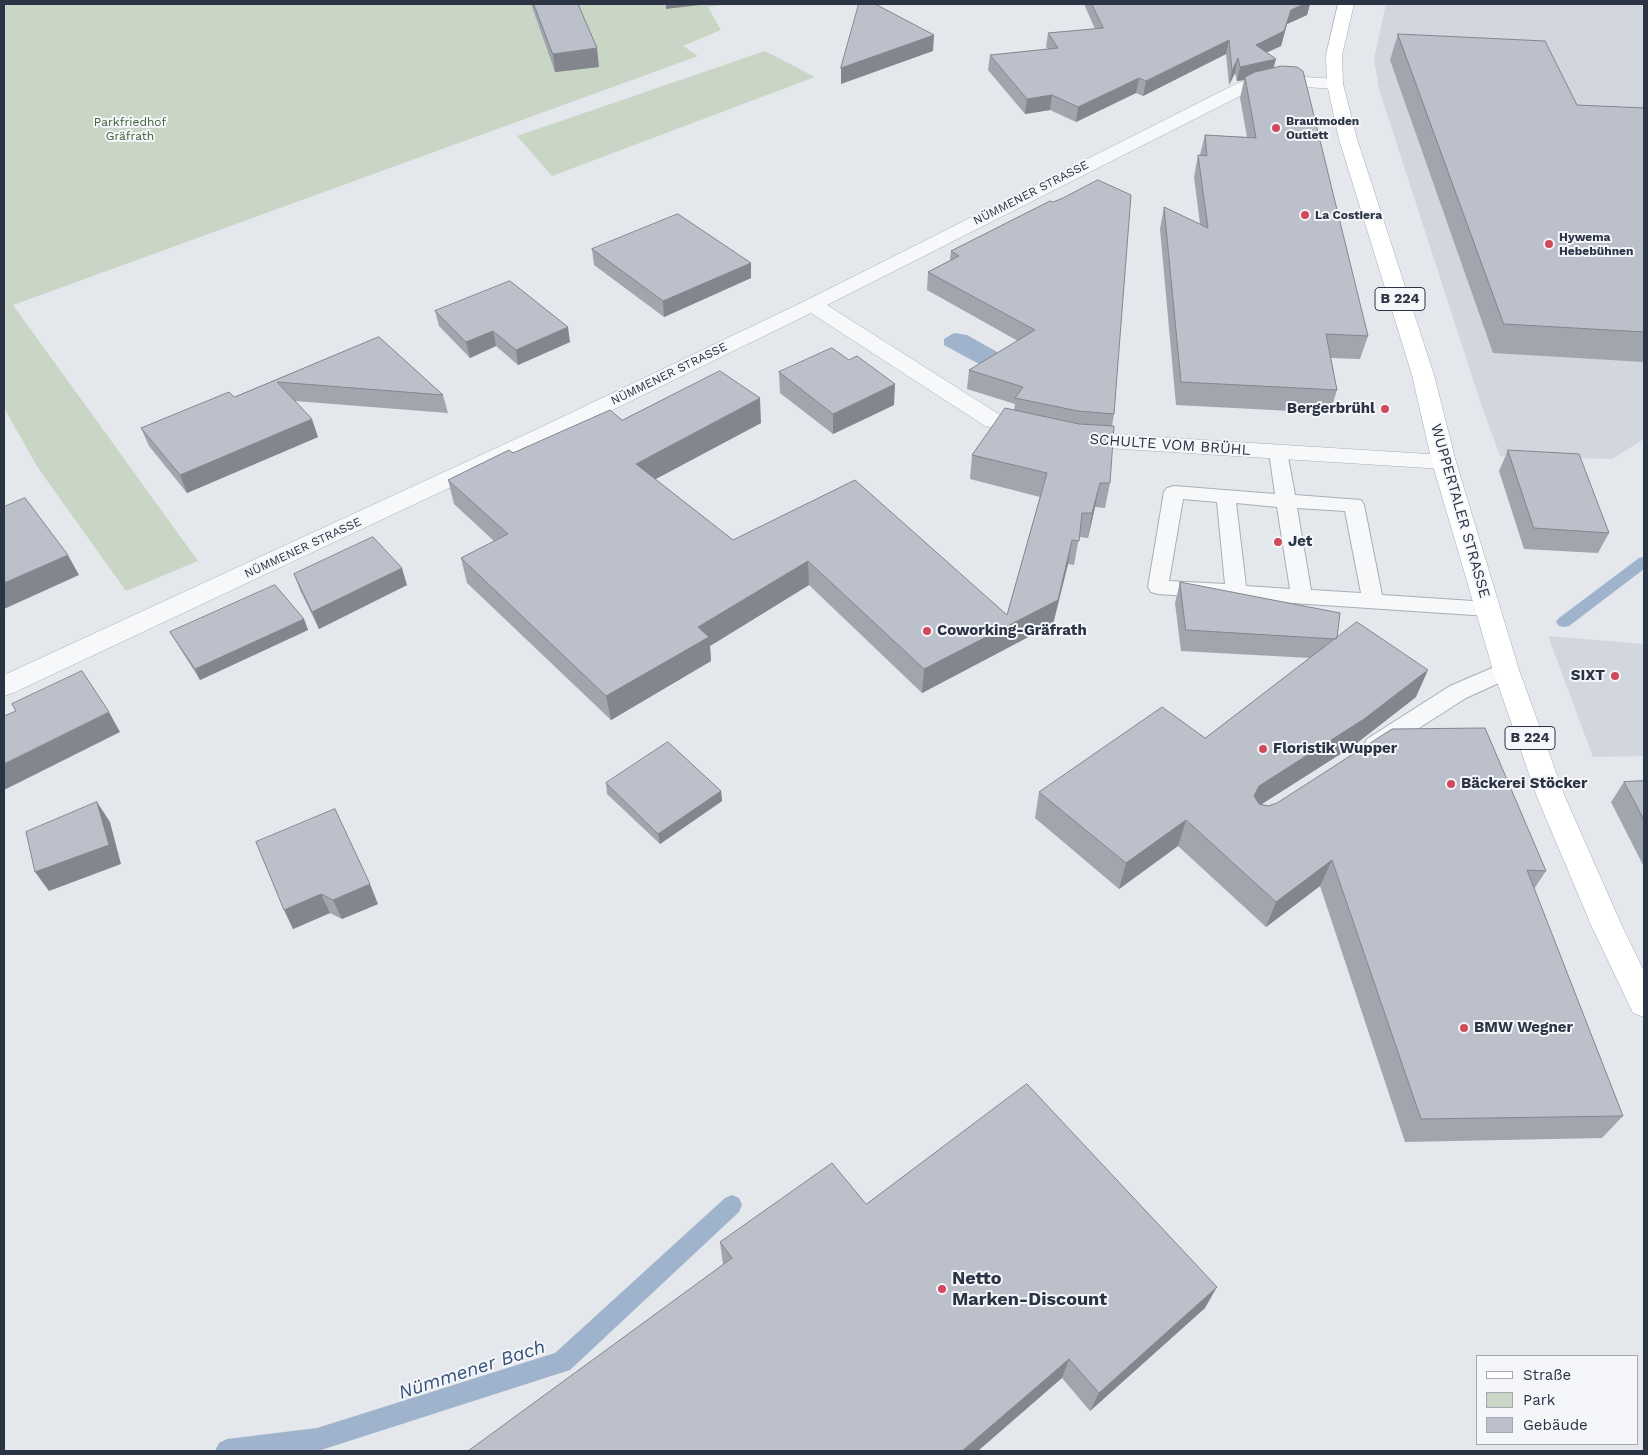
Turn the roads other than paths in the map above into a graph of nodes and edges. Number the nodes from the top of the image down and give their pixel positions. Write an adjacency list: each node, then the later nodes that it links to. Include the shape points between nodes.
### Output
1 (1346, 4): 2 (main road, WUPPERTALER STRASSE / B 224, via 1334,55)
2 (1335, 84): 3 (street, NÜMMENER STRASSE, via 1275,80 1252,84); 5 (main road, WUPPERTALER STRASSE / B 224, via 1348,139 1423,375)
3 (812, 305): 4 (street, SCHULTE VOM BRÜHL, via 993,421 1075,439); 13 (street, NÜMMENER STRASSE, via 376,514)
4 (1278, 452): 5 (street, SCHULTE VOM BRÜHL); 7 (lane)
5 (1444, 462): 11 (main road, WUPPERTALER STRASSE / B 224)
6 (1226, 497): 7 (lane); 8 (lane); 8 (lane, via 1174,492 1158,587)
7 (1286, 501): 9 (lane); 10 (lane, via 1354,505)
8 (1236, 592): 9 (lane)
9 (1302, 597): 10 (lane)
10 (1373, 600): 11 (lane)
11 (1488, 609): 12 (main road, WUPPERTALER STRASSE / B 224)
12 (1506, 670): 14 (lane, via 1458,692); 15 (main road, WUPPERTALER STRASSE / B 224, via 1551,797 1606,927)
13 (4, 686)
14 (1358, 756)
15 (1644, 1003)

